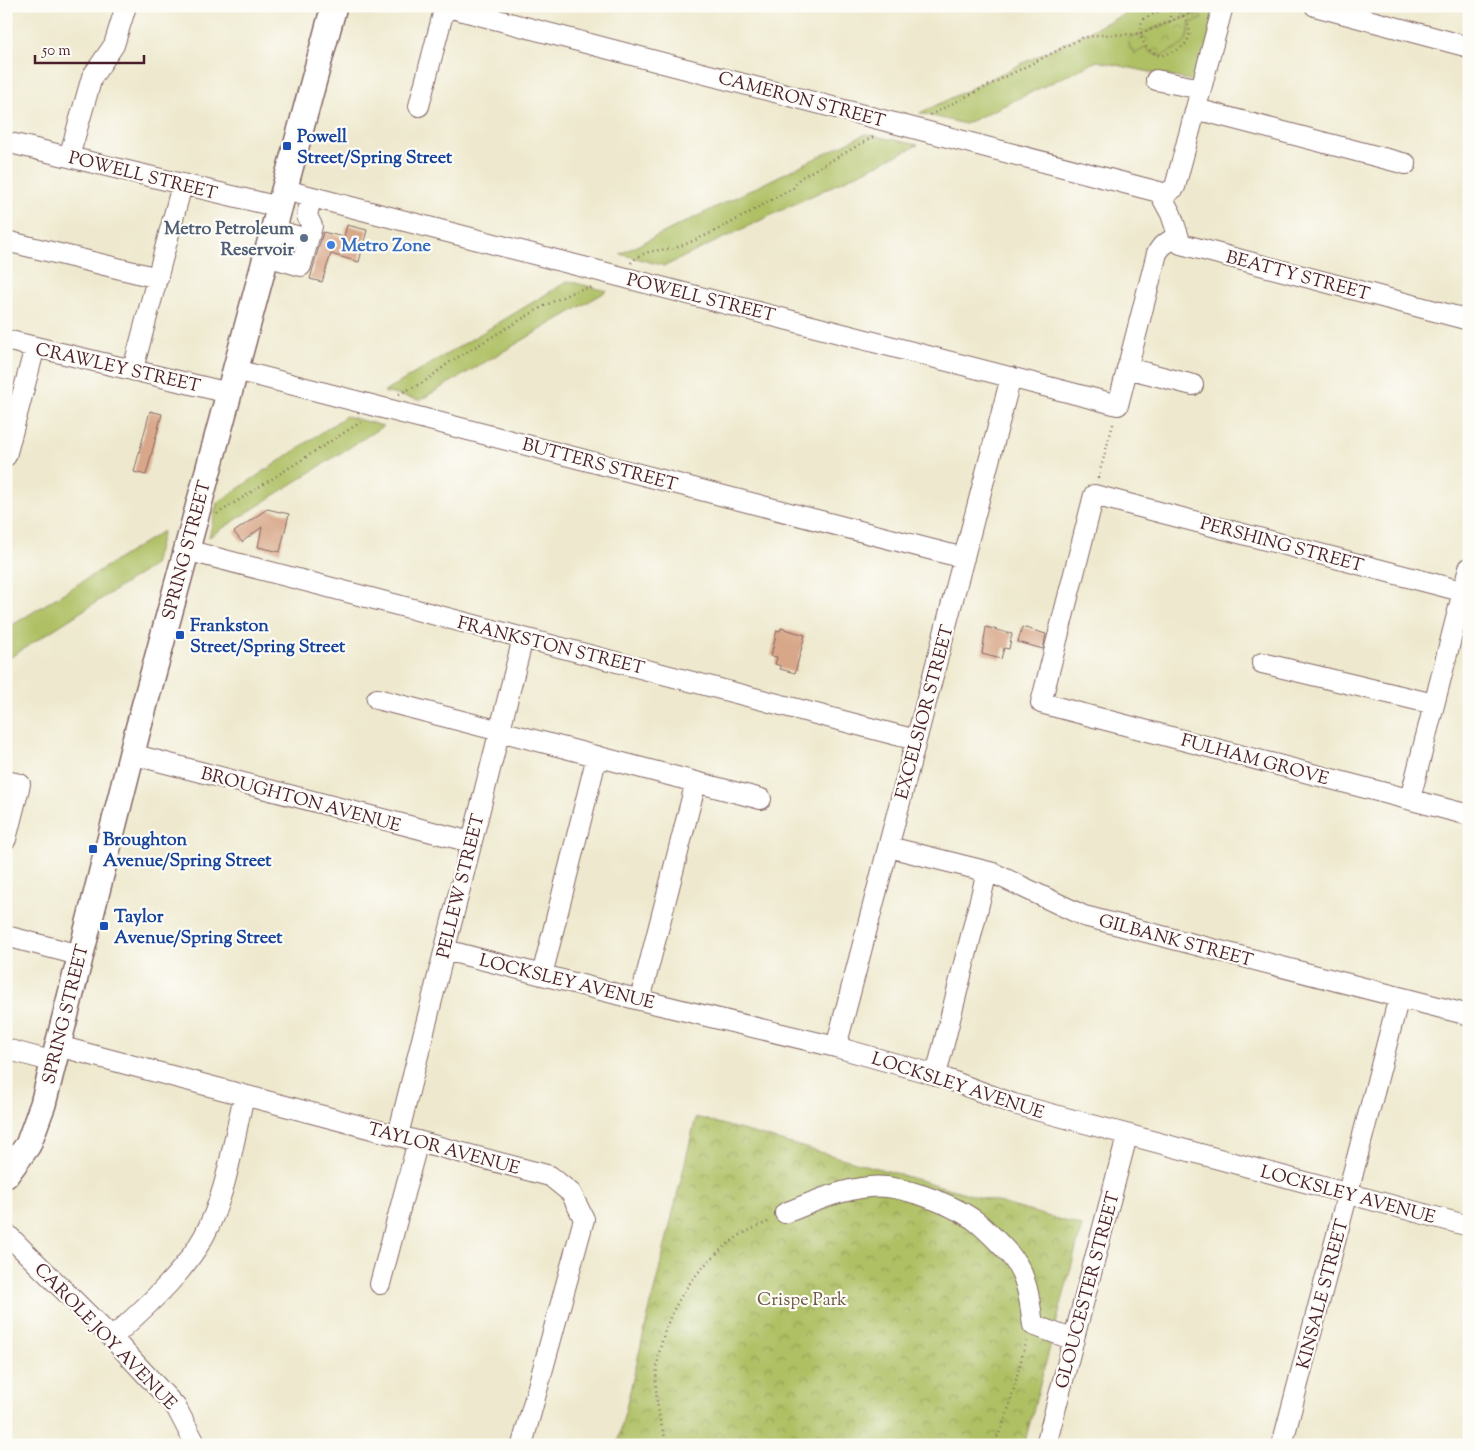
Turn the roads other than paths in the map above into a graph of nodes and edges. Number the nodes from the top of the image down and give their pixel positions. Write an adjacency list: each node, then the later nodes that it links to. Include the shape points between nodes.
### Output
1 (126, 6): 12 (street, via 114,45 92,76)
2 (334, 6): 17 (main road, SPRING STREET)
3 (444, 6): 9 (street); 15 (street, CAMERON STREET)
4 (1223, 6): 8 (street)
5 (1315, 6): 6 (street)
6 (1469, 47)
7 (1156, 80): 8 (street)
8 (1201, 89): 10 (street)
9 (419, 106)
10 (1196, 109): 13 (street); 15 (street, via 1175,187)
11 (6, 142): 12 (street, POWELL STREET)
12 (69, 157): 14 (street, POWELL STREET)
13 (1406, 164)
14 (182, 185): 17 (street, POWELL STREET); 22 (street)
15 (1160, 194): 18 (street, via 1171,214)
16 (311, 197): 17 (street, POWELL STREET); 19 (street, via 307,212 311,223); 28 (street, POWELL STREET)
17 (279, 209): 19 (street); 21 (main road, SPRING STREET)
18 (1177, 236): 23 (street, BEATTY STREET, via 1181,244); 26 (street, via 1157,253)
19 (308, 239): 21 (street, via 301,266)
20 (6, 241): 22 (street)
21 (266, 256): 29 (main road, SPRING STREET)
22 (158, 278): 27 (street)
23 (1469, 320)
24 (6, 340): 25 (street, CRAWLEY STREET)
25 (35, 347): 27 (street, CRAWLEY STREET); 31 (street)
26 (1127, 368): 28 (street, POWELL STREET, via 1118,405); 30 (street)
27 (133, 369): 29 (street, CRAWLEY STREET)
28 (1011, 377): 33 (street, EXCELSIOR STREET)
29 (232, 381): 32 (main road, SPRING STREET); 33 (street, BUTTERS STREET)
30 (1193, 385)
31 (6, 456)
32 (186, 550): 36 (street, FRANKSTON STREET); 43 (main road, SPRING STREET)
33 (964, 558): 42 (street, EXCELSIOR STREET)
34 (1469, 568): 35 (street)
35 (1466, 592): 39 (street, PERSHING STREET, via 1094,495); 40 (street)
36 (523, 638): 41 (street, PELLEW STREET); 42 (street, FRANKSTON STREET)
37 (1262, 663): 40 (street)
38 (378, 699): 41 (street)
39 (1041, 702): 48 (street, FULHAM GROVE)
40 (1434, 704): 48 (street)
41 (498, 731): 44 (street); 51 (street, PELLEW STREET)
42 (916, 740): 52 (street, EXCELSIOR STREET)
43 (131, 754): 51 (street, BROUGHTON AVENUE); 56 (main road, SPRING STREET)
44 (597, 756): 46 (street); 57 (street)
45 (6, 781): 50 (street, via 20,784)
46 (696, 782): 47 (street); 59 (street)
47 (761, 799)
48 (1410, 799): 49 (street, FULHAM GROVE)
49 (1469, 815)
50 (6, 839)
51 (471, 842): 55 (street, PELLEW STREET)
52 (889, 846): 53 (street, GILBANK STREET); 61 (street, EXCELSIOR STREET)
53 (987, 872): 58 (street, GILBANK STREET, via 1084,916); 64 (street)
54 (6, 936): 56 (street)
55 (445, 950): 57 (street, LOCKSLEY AVENUE); 66 (street, PELLEW STREET)
56 (79, 955): 63 (main road, SPRING STREET)
57 (542, 975): 59 (street, LOCKSLEY AVENUE)
58 (1399, 997): 60 (street, GILBANK STREET); 70 (street, KINSALE STREET)
59 (640, 1000): 61 (street, LOCKSLEY AVENUE)
60 (1469, 1015)
61 (836, 1047): 64 (street, LOCKSLEY AVENUE)
62 (6, 1049): 63 (street, TAYLOR AVENUE)
63 (56, 1054): 65 (street, TAYLOR AVENUE); 69 (main road, SPRING STREET, via 28,1145)
64 (936, 1075): 67 (street, LOCKSLEY AVENUE, via 1014,1104)
65 (244, 1096): 66 (street, TAYLOR AVENUE); 75 (street, via 221,1193 204,1236 172,1281)
66 (398, 1135): 68 (street, TAYLOR AVENUE)
67 (1127, 1136): 70 (street, LOCKSLEY AVENUE); 76 (street, GLOUCESTER STREET)
68 (418, 1141): 74 (street); 78 (street, TAYLOR AVENUE, via 550,1176 571,1193 584,1219)
69 (6, 1175)
70 (1348, 1194): 72 (street, LOCKSLEY AVENUE); 80 (street, KINSALE STREET)
71 (785, 1213): 76 (street, via 838,1193 871,1187 904,1189 940,1204 974,1220 1015,1260 1028,1291 1033,1325)
72 (1469, 1226)
73 (6, 1233): 75 (street, CAROLE JOY AVENUE)
74 (380, 1284)
75 (112, 1338): 77 (street, CAROLE JOY AVENUE, via 176,1407)
76 (1074, 1340): 79 (street, GLOUCESTER STREET)
77 (196, 1445)
78 (522, 1445)
79 (1046, 1445)
80 (1282, 1445)

